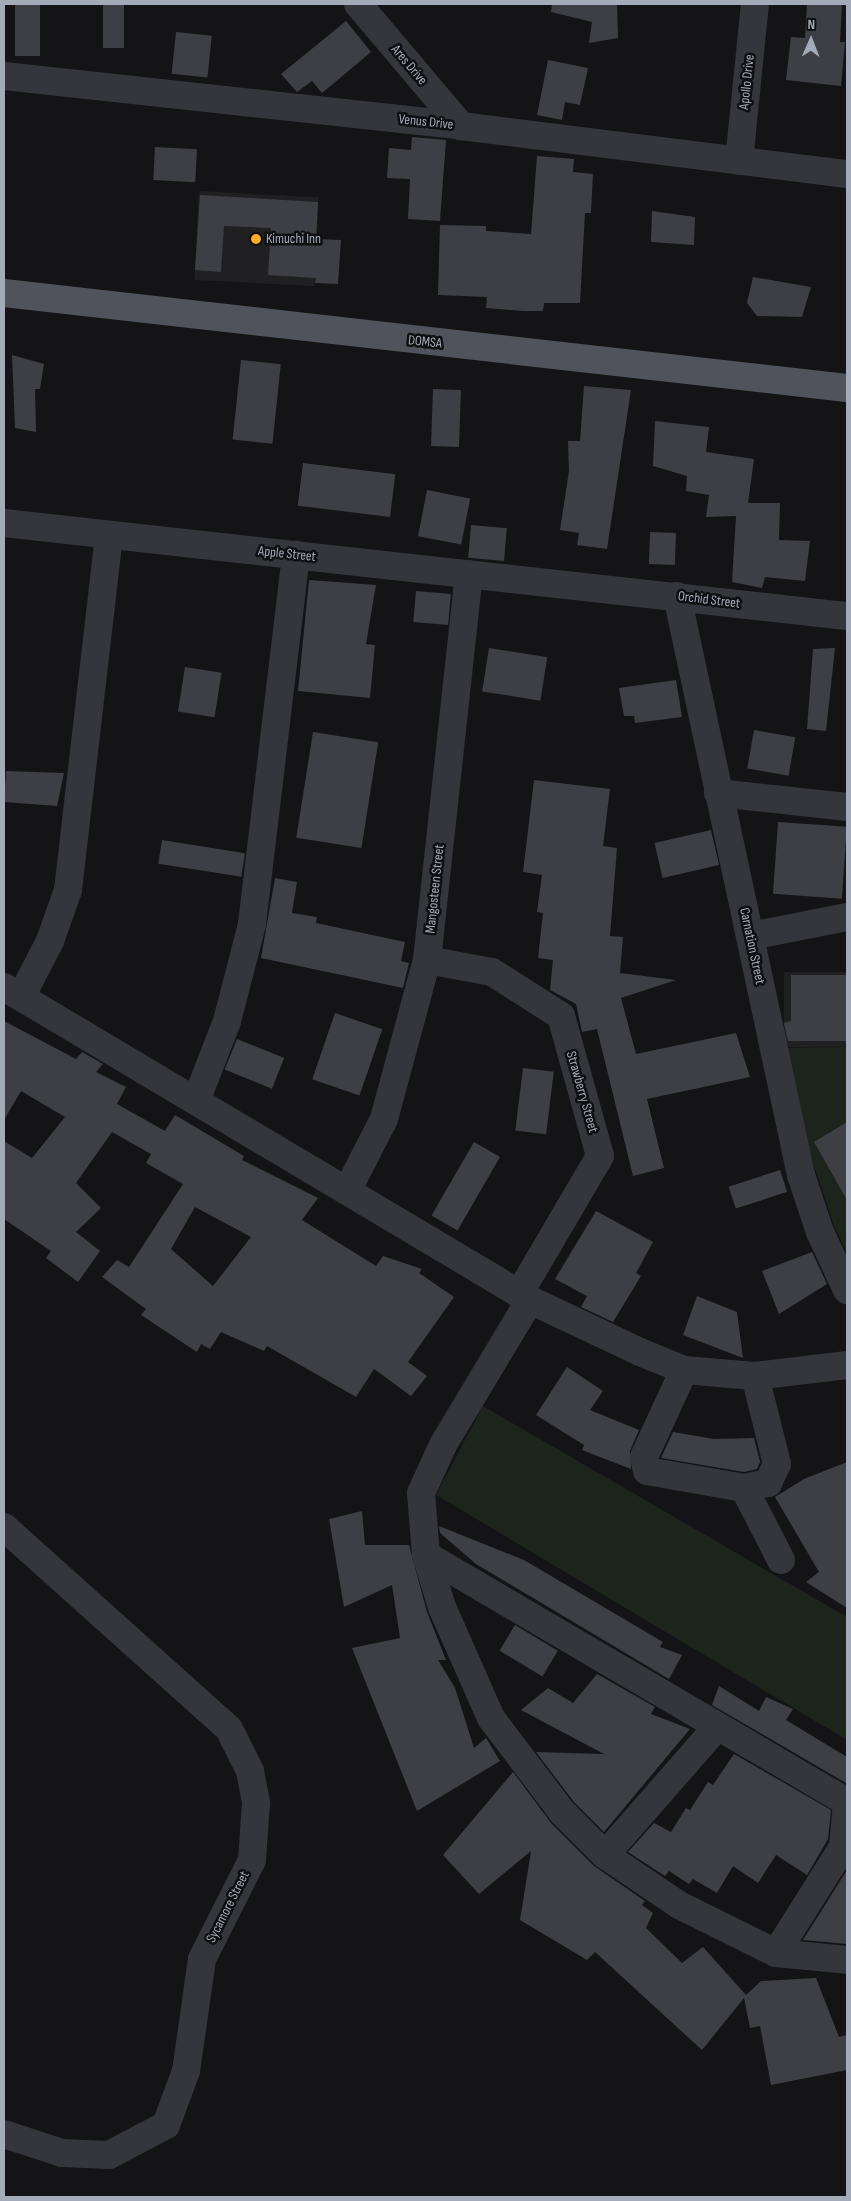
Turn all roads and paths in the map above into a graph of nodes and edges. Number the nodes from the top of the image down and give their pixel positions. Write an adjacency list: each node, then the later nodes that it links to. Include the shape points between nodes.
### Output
1 (358, 4): 4 (street, Ares Drive)
2 (755, 4): 5 (street, Apollo Drive)
3 (4, 76): 4 (street, Venus Drive)
4 (461, 126): 5 (street, Venus Drive)
5 (739, 161): 6 (street, Venus Drive)
6 (847, 174)
7 (4, 293): 8 (main road, DOMSA)
8 (847, 388)
9 (4, 523): 10 (street, Apple Street)
10 (109, 535): 11 (street, Apple Street); 21 (street, via 68,890 50,941)
11 (296, 555): 12 (street, Apple Street); 22 (street, via 252,924 227,1021)
12 (469, 574): 13 (street, Apple Street); 20 (street, Mangosteen Street)
13 (570, 585): 14 (street, Orchid Street)
14 (677, 596): 15 (street, Orchid Street); 16 (street, Carnation Street)
15 (847, 616)
16 (718, 793): 17 (street); 19 (street, Carnation Street)
17 (847, 807)
18 (847, 917): 19 (street)
19 (750, 936): 24 (street, Carnation Street, via 801,1175 820,1232)
20 (427, 960): 23 (street, Mangosteen Street, via 384,1119); 25 (street, Strawberry Street, via 492,972 560,1016 600,1156)
21 (12, 992): 22 (street)
22 (196, 1101): 23 (street)
23 (347, 1191): 25 (street)
24 (847, 1290)
25 (525, 1297): 27 (street); 31 (street, Strawberry Street, via 443,1445 421,1493)
26 (847, 1365): 28 (street)
27 (684, 1370): 28 (street); 29 (street, via 644,1457 647,1471)
28 (755, 1376): 29 (street, via 777,1464 768,1483)
29 (744, 1488): 32 (street)
30 (4, 1527): 37 (street, Sycamore Street, via 229,1729 250,1771 256,1803 252,1860 202,1959 186,2071 166,2125 109,2155 62,2153)
31 (426, 1555): 33 (street); 34 (street, Strawberry Street, via 442,1607 492,1718 562,1812)
32 (781, 1560)
33 (716, 1728): 34 (street); 35 (street, via 847,1802 843,1847)
34 (605, 1855): 35 (street, Strawberry Street, via 679,1905)
35 (776, 1953): 36 (street)
36 (847, 1960)
37 (4, 2134)

